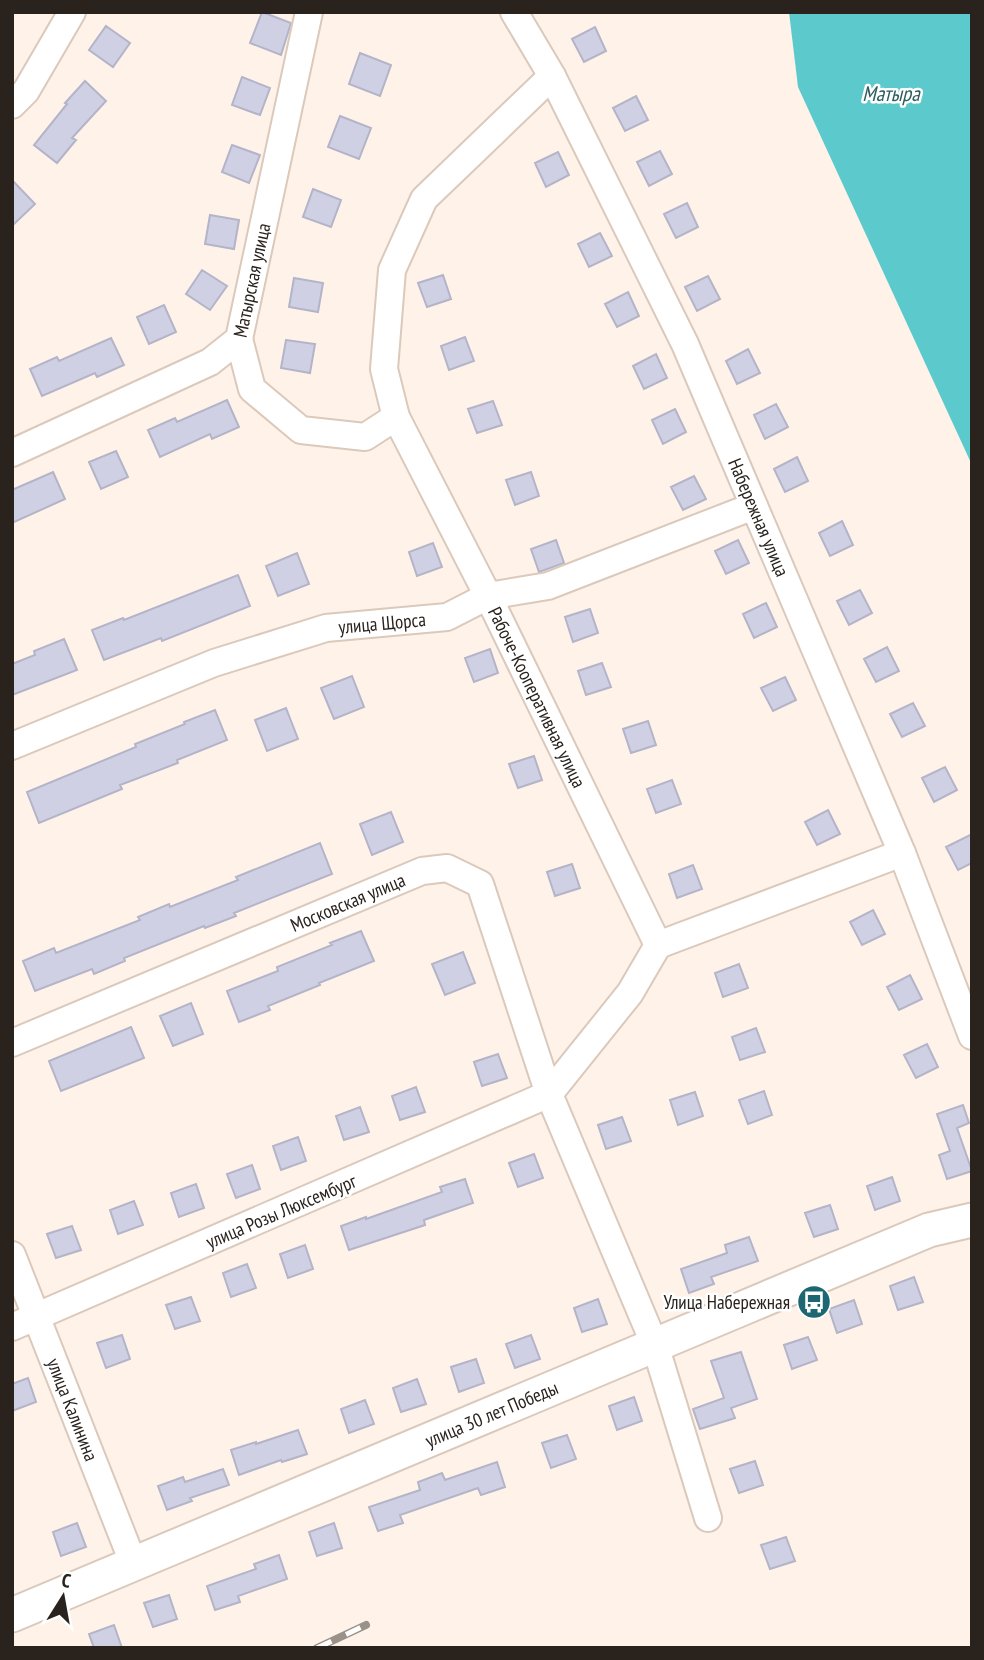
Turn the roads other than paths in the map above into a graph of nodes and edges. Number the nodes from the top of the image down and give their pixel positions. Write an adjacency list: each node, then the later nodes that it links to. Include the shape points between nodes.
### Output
1 (72, 12): 5 (street, via 26,92)
2 (309, 12): 6 (street, Матырская улица)
3 (514, 12): 4 (street, Набережная улица)
4 (552, 76): 7 (street, Рабоче-Кооперативная улица, via 424,199 392,270 384,369); 9 (street, Набережная улица, via 685,344)
5 (12, 105)
6 (239, 340): 7 (street, via 251,389 301,430 365,437); 8 (street, Матырская улица, via 210,362)
7 (396, 417): 10 (street, Рабоче-Кооперативная улица)
8 (12, 453)
9 (754, 506): 10 (street, улица Щорса, via 548,586); 12 (street, Набережная улица)
10 (488, 596): 11 (street, улица Щорса, via 447,617 326,628 214,663); 13 (street, Рабоче-Кооперативная улица)
11 (12, 746)
12 (902, 853): 13 (street); 14 (street, Набережная улица)
13 (658, 945): 16 (street, via 631,993)
14 (972, 1036)
15 (12, 1043): 16 (street, Московская улица, via 422,871 447,868 480,884)
16 (549, 1094): 19 (street, улица Розы Люксембург); 20 (street)
17 (972, 1220): 20 (main road, улица 30 лет Победы, via 929,1230)
18 (12, 1255): 19 (street, улица Калинина)
19 (24, 1322): 22 (street, улица Калинина)
20 (652, 1337): 21 (street); 22 (main road, улица 30 лет Победы)
21 (708, 1518)
22 (134, 1565): 23 (main road, улица 30 лет Победы)
23 (12, 1615)

